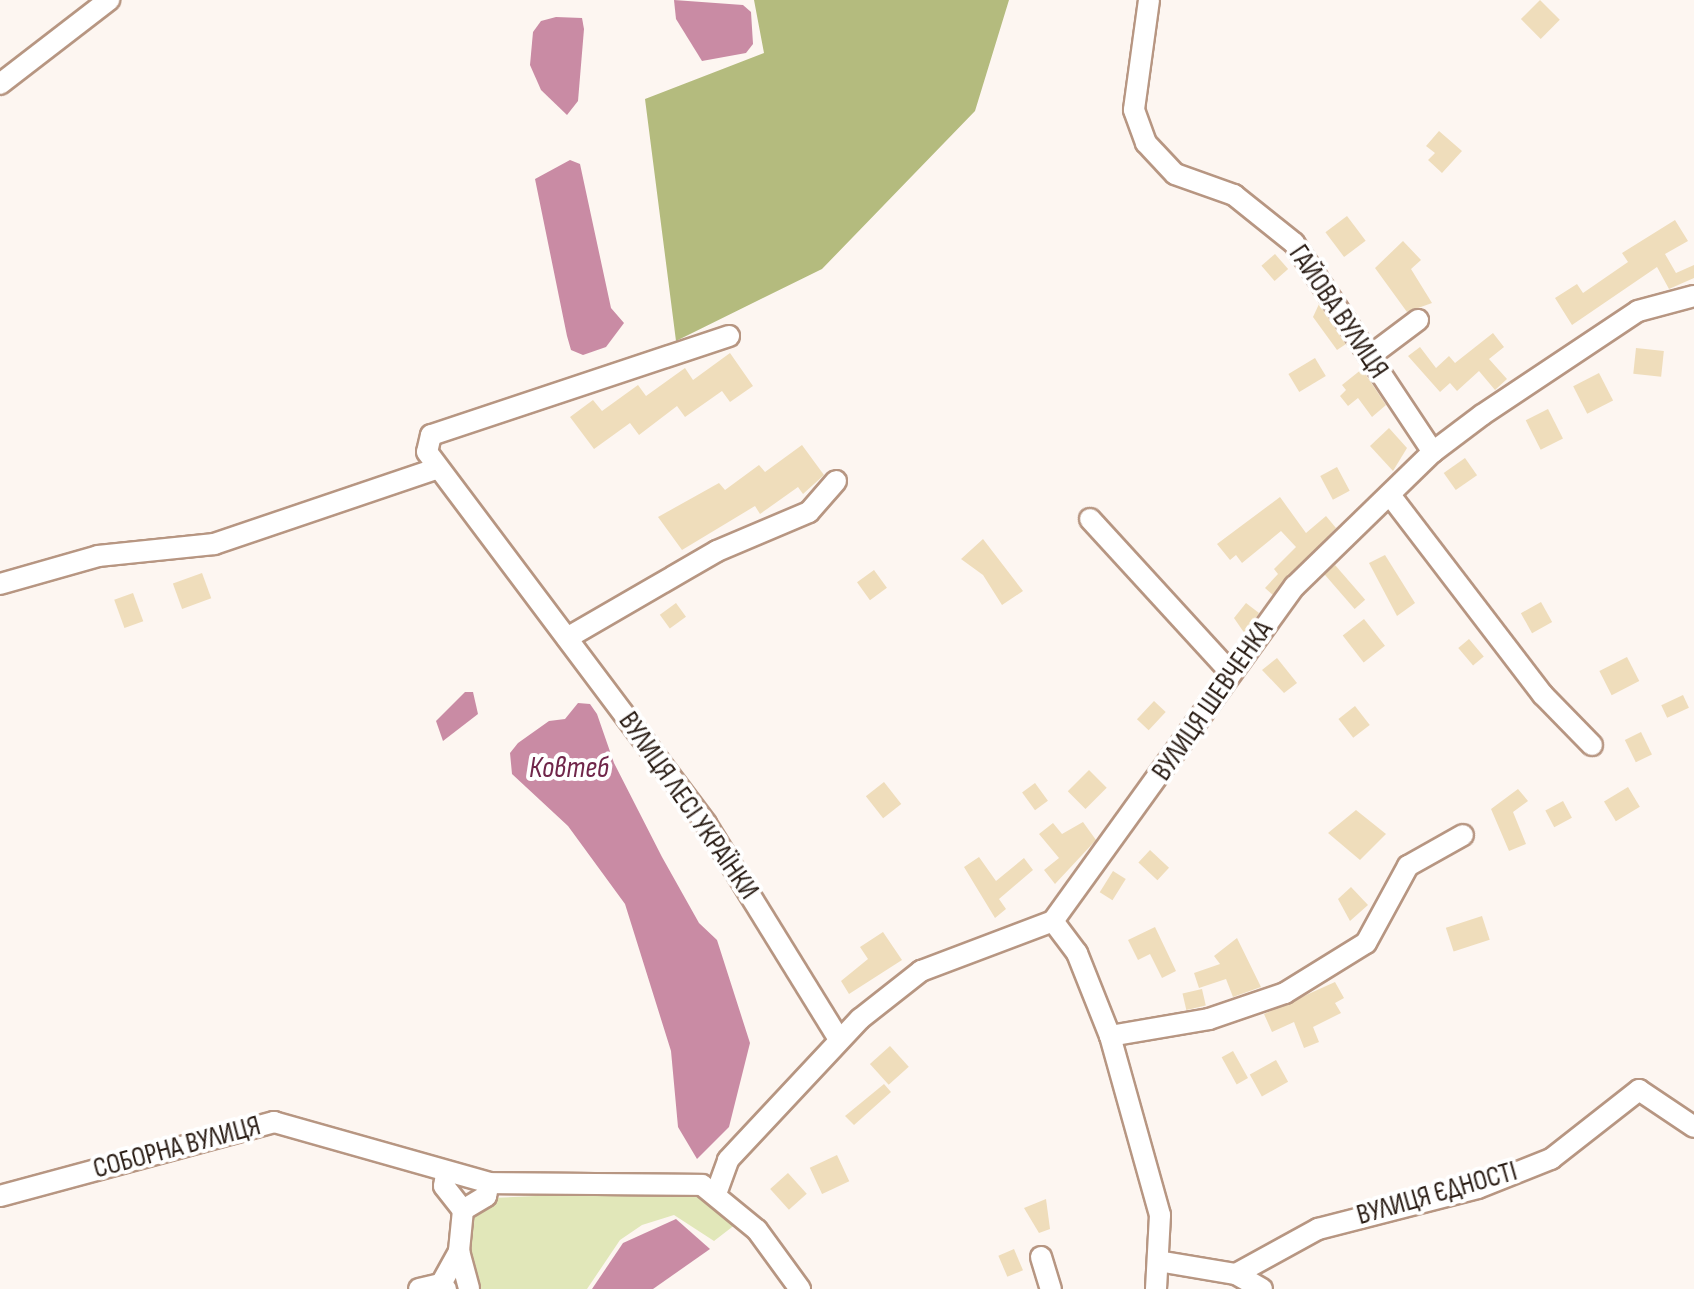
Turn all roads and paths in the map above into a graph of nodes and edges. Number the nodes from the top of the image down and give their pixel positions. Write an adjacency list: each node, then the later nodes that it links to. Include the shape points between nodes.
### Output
1 (109, 0): 3 (street)
2 (1149, 0): 7 (street, ГАЙОВА ВУЛИЦЯ, via 1134,110 1146,143 1175,174 1234,195 1284,234)
3 (0, 84)
4 (1694, 296): 8 (street, ВУЛИЦЯ ШЕВЧЕНКА, via 1638,311 1597,335)
5 (1418, 320): 7 (street)
6 (729, 336): 9 (street, via 431,435 427,452)
7 (1370, 356): 8 (street, ГАЙОВА ВУЛИЦЯ)
8 (1433, 452): 11 (street, ВУЛИЦЯ ШЕВЧЕНКА)
9 (436, 469): 13 (street, via 214,544 98,556); 14 (street, ВУЛИЦЯ ЛЕСІ УКРАЇНКИ)
10 (836, 481): 14 (street, via 809,512 717,551)
11 (1390, 495): 15 (street, ВУЛИЦЯ ШЕВЧЕНКА, via 1295,586); 16 (street, via 1543,695)
12 (1090, 519): 15 (street)
13 (0, 584)
14 (567, 638): 20 (street, ВУЛИЦЯ ЛЕСІ УКРАЇНКИ, via 706,824)
15 (1231, 673): 18 (street, ВУЛИЦЯ ШЕВЧЕНКА)
16 (1592, 745)
17 (1463, 835): 19 (street, via 1408,866 1366,943 1285,993 1209,1019)
18 (1053, 921): 19 (street, via 1077,953); 20 (street, via 921,971)
19 (1110, 1036): 29 (street, via 1160,1215)
20 (838, 1038): 24 (street, via 728,1160)
21 (1694, 1127): 30 (street, ВУЛИЦЯ ЄДНОСТІ, via 1639,1090 1551,1159 1478,1188 1318,1229)
22 (446, 1174): 23 (street, СОБОРНА ВУЛИЦЯ); 25 (street, СОБОРНА ВУЛИЦЯ, via 274,1122); 26 (street, via 444,1186)
23 (489, 1183): 24 (street, СОБОРНА ВУЛИЦЯ, via 684,1181); 26 (street, via 486,1196)
24 (717, 1191): 34 (street, via 757,1230)
25 (0, 1196)
26 (463, 1210): 27 (street)
27 (459, 1251): 31 (street); 33 (street)
28 (1041, 1257): 35 (street)
29 (1158, 1261): 30 (street); 36 (street)
30 (1236, 1274): 37 (street)
31 (444, 1287): 32 (street)
32 (419, 1289)
33 (469, 1289)
34 (800, 1289)
35 (1051, 1289)
36 (1156, 1289)
37 (1262, 1289)

